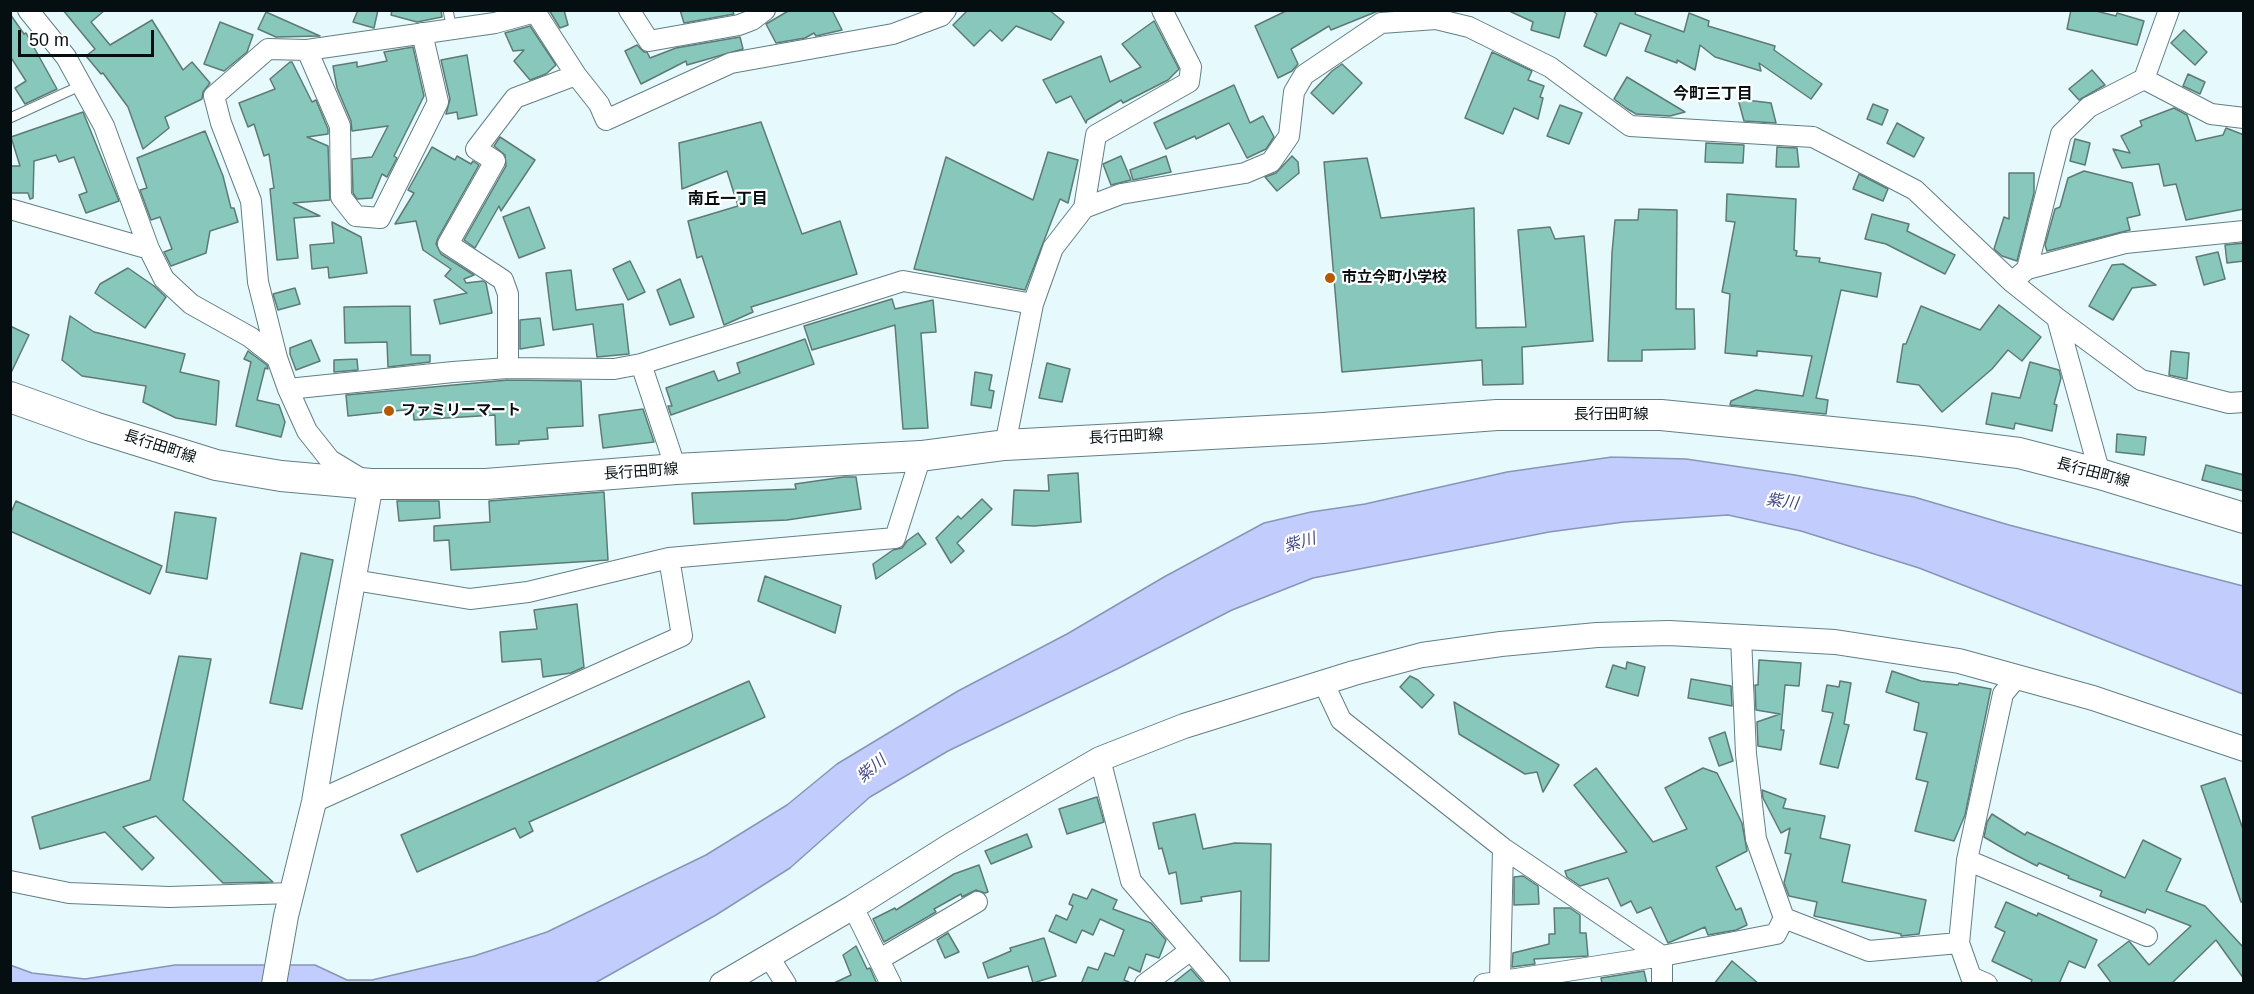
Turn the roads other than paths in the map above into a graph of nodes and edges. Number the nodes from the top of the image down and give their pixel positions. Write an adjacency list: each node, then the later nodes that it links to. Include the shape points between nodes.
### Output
1 (28, 10): 15 (street, via 66,57)
2 (448, 10): 10 (lane)
3 (628, 10): 8 (street, via 649,41 739,25)
4 (946, 10): 13 (street, via 941,16 893,34 731,63 606,120 599,104)
5 (1162, 10): 18 (street, via 1191,67 1189,82 1096,135)
6 (2169, 10): 14 (street)
7 (535, 11): 10 (street); 13 (street)
8 (755, 14)
9 (1384, 17): 18 (street, via 1304,75 1294,92 1289,136 1271,162 1245,173 1121,194); 22 (street, via 1436,19 1469,27 1550,68 1630,126 1813,137 1916,190)
10 (452, 30): 11 (street)
11 (422, 33): 12 (street); 12 (street, via 438,102 380,218 356,216 341,197 340,126)
12 (307, 50): 25 (street, via 268,49 213,96 251,201 258,282)
13 (576, 75): 27 (street, via 515,98 476,149 495,161 448,244 503,280 508,294)
14 (2144, 79): 17 (street, via 2211,114); 22 (street, via 2089,107 2061,134)
15 (82, 85): 16 (lane); 21 (street, via 104,126)
16 (10, 118)
17 (2244, 118)
18 (1084, 208): 23 (street, via 1053,248)
19 (10, 209): 21 (street)
20 (2244, 231): 22 (street, via 2125,243)
21 (150, 249): 25 (street, via 164,279 191,304 250,337)
22 (2019, 276): 24 (street)
23 (1033, 304): 26 (street, via 903,281); 31 (street)
24 (2057, 318): 30 (street, via 2141,380 2229,403); 34 (street)
25 (277, 358): 28 (street)
26 (641, 364): 27 (street, via 614,369); 33 (street)
27 (508, 368): 28 (street)
28 (288, 389): 35 (street, via 307,431 330,460)
29 (10, 397): 35 (main road, 長行田町線, via 216,465 281,476)
30 (2244, 402)
31 (1005, 445): 32 (main road, 長行田町線); 34 (main road, 長行田町線, via 1497,416 1661,415 2008,452)
32 (921, 456): 33 (main road, 長行田町線); 37 (street, via 895,538)
33 (676, 470): 35 (main road, 長行田町線, via 486,484)
34 (2100, 474): 36 (main road, 長行田町線)
35 (371, 484): 38 (street)
36 (2244, 518)
37 (669, 558): 38 (street, via 528,592 470,599); 44 (street, via 682,636)
38 (354, 580): 44 (street)
39 (1741, 638): 40 (street, via 1835,642 1959,661); 41 (street, via 1669,633 1501,644 1422,655); 51 (street, via 1746,754 1756,839)
40 (2017, 677): 42 (street); 46 (street, via 2003,694)
41 (1324, 684): 43 (street, via 1184,726); 45 (street, via 1341,720)
42 (2244, 749)
43 (1101, 759): 50 (street); 54 (street, via 1131,881)
44 (314, 802): 48 (street)
45 (1503, 848): 55 (street); 58 (street)
46 (1967, 860): 52 (street); 53 (street)
47 (10, 881): 48 (street, via 69,893 135,896)
48 (292, 893): 59 (street)
49 (977, 902): 57 (street)
50 (853, 907): 56 (street); 57 (street)
51 (1784, 918): 53 (street, via 1869,951); 55 (street, via 1776,934)
52 (2147, 936)
53 (1959, 943): 66 (street, via 1971,977)
54 (1191, 950): 63 (street); 64 (street)
55 (1662, 956): 58 (street); 65 (street)
56 (770, 957): 60 (street); 61 (street)
57 (880, 958): 62 (street)
58 (1492, 982)
59 (274, 984)
60 (722, 984)
61 (786, 984)
62 (891, 984)
63 (1145, 984)
64 (1220, 984)
65 (1662, 984)
66 (1987, 984)

